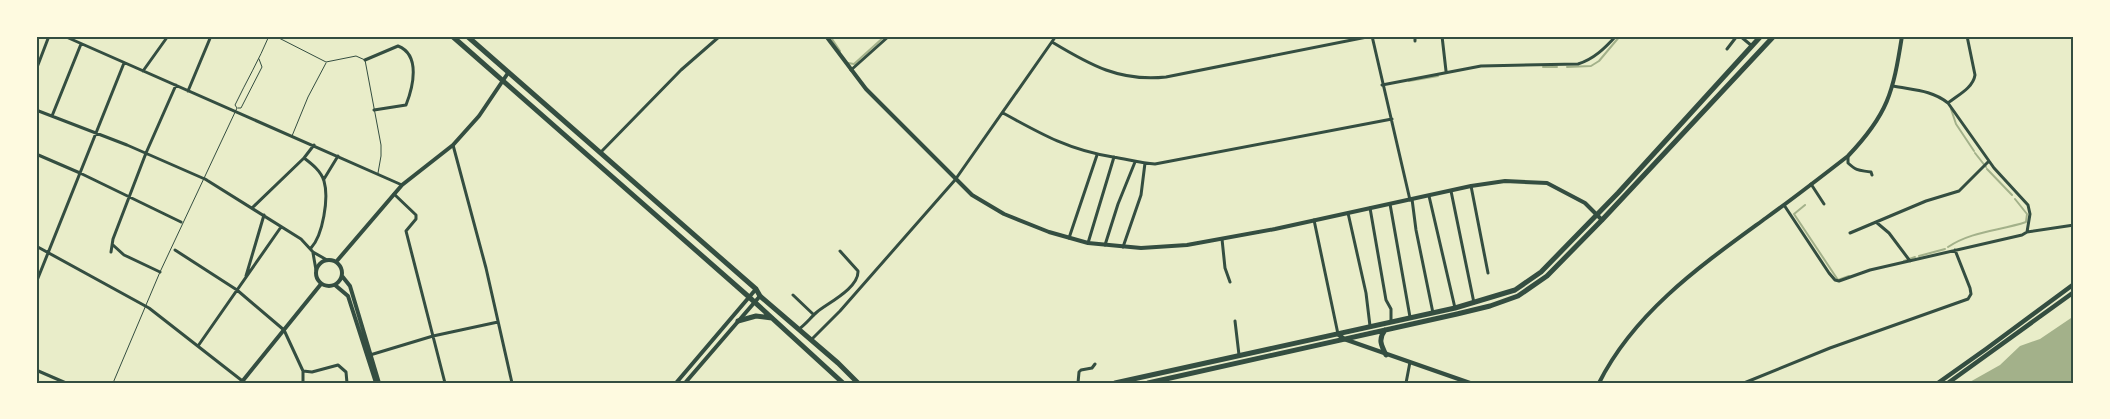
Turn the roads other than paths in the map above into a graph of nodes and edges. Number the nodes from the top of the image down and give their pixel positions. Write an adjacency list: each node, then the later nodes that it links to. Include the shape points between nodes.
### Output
1 (49, 36): 31 (street)
2 (64, 36): 24 (street)
3 (168, 36): 33 (street)
4 (211, 36): 40 (street)
5 (269, 36): 27 (lane)
6 (275, 36): 29 (lane)
7 (452, 36): 36 (highway)
8 (467, 36): 35 (highway)
9 (720, 36): 53 (street, via 681,70)
10 (826, 36): 32 (street)
11 (889, 36): 32 (street)
12 (1056, 36): 23 (street)
13 (1372, 36): 23 (street, via 1147,79 1099,68); 38 (street)
14 (1415, 36): 22 (street)
15 (1442, 36): 34 (street)
16 (1616, 36): 34 (street, via 1601,52 1578,64 1498,64)
17 (1739, 36): 25 (street); 26 (street)
18 (1761, 36): 25 (highway)
19 (1774, 36): 86 (highway)
20 (1902, 36): 39 (street)
21 (1967, 36): 41 (street, via 1974,81)
22 (1415, 41)
23 (1052, 42): 45 (street)
24 (81, 44): 30 (street); 46 (street)
25 (1752, 46): 83 (highway)
26 (1728, 49)
27 (259, 59): 42 (lane, via 242,89); 42 (lane, via 262,67 241,108)
28 (365, 60): 29 (lane, via 356,56); 44 (lane); 44 (street, via 398,46 408,52 413,65 406,104)
29 (326, 62): 49 (lane)
30 (124, 63): 33 (street); 48 (street)
31 (36, 70)
32 (850, 70): 68 (street)
33 (143, 71): 37 (street)
34 (1446, 72): 38 (street)
35 (508, 73): 36 (street); 53 (highway)
36 (503, 81): 50 (street, via 479,116); 125 (highway)
37 (176, 85): 40 (street); 52 (street)
38 (1382, 85): 47 (street)
39 (1893, 86): 41 (street, via 1929,92); 57 (street, via 1888,103 1874,127)
40 (188, 91): 42 (street)
41 (1948, 103): 60 (street)
42 (236, 109): 49 (street); 66 (lane)
43 (36, 110): 46 (street)
44 (374, 110): 64 (lane, via 382,156)
45 (1003, 113): 55 (street, via 1064,145); 68 (street)
46 (52, 116): 48 (street)
47 (1392, 119): 62 (street, via 1262,145 1155,164); 76 (street)
48 (95, 134): 52 (street); 63 (street)
49 (292, 136): 51 (street)
50 (453, 144): 70 (street); 137 (street)
51 (314, 145): 56 (street); 59 (street)
52 (146, 153): 66 (street); 75 (street)
53 (600, 153): 121 (highway)
54 (36, 154): 63 (street)
55 (1097, 155): 58 (street); 93 (street)
56 (338, 156): 64 (street); 67 (street)
57 (1848, 156): 65 (street, via 1848,163 1855,170 1871,172); 69 (street)
58 (1114, 157): 61 (street); 95 (street)
59 (304, 158): 67 (street); 80 (street)
60 (1989, 161): 88 (street, via 1959,191); 92 (street, via 2028,205)
61 (1135, 162): 62 (street); 97 (street)
62 (1145, 163): 99 (street, via 1141,195)
63 (80, 173): 75 (street); 104 (street)
64 (378, 173): 70 (street)
65 (1872, 175)
66 (205, 179): 80 (street); 111 (lane)
67 (324, 179): 100 (street, via 323,218)
68 (954, 180): 93 (street, via 997,210); 145 (street)
69 (1811, 184): 78 (street); 79 (street)
70 (402, 185): 73 (street)
71 (1471, 186): 72 (street); 83 (street, via 1505,181 1547,183 1573,195); 112 (street)
72 (1451, 191): 74 (street); 127 (street)
73 (394, 194): 109 (street); 143 (street, via 416,215 406,231)
74 (1430, 196): 76 (street); 129 (street)
75 (130, 197): 87 (street); 96 (street)
76 (1411, 200): 77 (street); 130 (street)
77 (1390, 204): 81 (street); 132 (street)
78 (1824, 204)
79 (1784, 205): 108 (street, via 1835,280); 171 (street, via 1711,258 1661,300 1611,360)
80 (252, 208): 84 (street)
81 (1370, 208): 82 (street); 136 (street)
82 (1348, 213): 85 (street); 138 (street)
83 (1597, 214): 86 (street); 127 (highway, via 1528,282)
84 (264, 215): 90 (street); 114 (street)
85 (1314, 220): 94 (street); 142 (street)
86 (1602, 220): 139 (highway, via 1547,276 1518,296 1476,310)
87 (181, 222)
88 (1876, 222): 91 (street); 108 (street, via 1889,233)
89 (2074, 225): 92 (street)
90 (281, 227): 100 (street); 114 (street)
91 (1850, 232)
92 (2027, 232): 102 (street)
93 (1069, 238): 95 (street)
94 (1222, 239): 99 (street, via 1170,247); 115 (street)
95 (1088, 243): 97 (street)
96 (112, 244): 105 (street); 111 (street, via 124,255)
97 (1105, 245): 99 (street)
98 (36, 246): 104 (street)
99 (1123, 247)
100 (311, 248): 106 (street)
101 (175, 250): 120 (street)
102 (1955, 250): 108 (street); 172 (street, via 1970,288 1968,299 1830,348)
103 (840, 251): 131 (street, via 854,265 858,275 841,296)
104 (48, 252): 116 (street); 128 (street)
105 (111, 252)
106 (313, 252): 107 (street); 110 (street)
107 (327, 260): 109 (street); 110 (street)
108 (1910, 261)
109 (336, 262): 113 (street, via 342,268)
110 (316, 270): 117 (street)
111 (160, 272): 128 (lane)
112 (1488, 273)
113 (342, 276): 119 (street); 149 (street, via 350,286)
114 (245, 279): 120 (street)
115 (1230, 282)
116 (36, 283)
117 (322, 284): 119 (street); 140 (street)
118 (2074, 284): 173 (main road)
119 (335, 285): 149 (street, via 348,296)
120 (237, 290): 140 (street); 146 (street)
121 (756, 290): 124 (highway); 125 (street)
122 (2074, 292): 174 (main road)
123 (792, 295): 131 (street)
124 (760, 296): 126 (street); 141 (highway)
125 (749, 297): 126 (highway); 162 (street)
126 (754, 302): 133 (highway); 134 (street)
127 (1475, 304): 129 (highway)
128 (146, 306): 146 (street); 156 (lane)
129 (1455, 308): 130 (highway)
130 (1433, 313): 132 (highway)
131 (814, 315): 141 (street)
132 (1410, 317): 136 (highway)
133 (772, 318): 134 (highway, via 756,316); 164 (highway)
134 (738, 321): 163 (street)
135 (1235, 321): 147 (street)
136 (1391, 321): 138 (highway)
137 (498, 322): 143 (street); 161 (street)
138 (1370, 326): 142 (highway)
139 (1386, 329): 144 (highway); 148 (highway, via 1380,342)
140 (284, 330): 153 (street); 154 (street)
141 (799, 330): 145 (highway)
142 (1338, 334): 144 (main road); 147 (highway)
143 (433, 336): 149 (street); 160 (street)
144 (1344, 339): 148 (main road); 168 (highway)
145 (811, 340): 165 (highway)
146 (198, 346): 154 (street)
147 (1239, 355): 167 (highway)
148 (1386, 355): 150 (main road)
149 (369, 356): 159 (street)
150 (1410, 362): 169 (street); 170 (main road)
151 (1094, 364): 166 (street, via 1092,368 1079,372)
152 (36, 370): 155 (street)
153 (303, 371): 157 (street); 158 (street, via 312,372 338,365 346,372)
154 (243, 382)
155 (66, 383)
156 (113, 383)
157 (303, 383)
158 (347, 383)
159 (377, 383)
160 (445, 383)
161 (512, 383)
162 (676, 383)
163 (685, 383)
164 (843, 383)
165 (858, 383)
166 (1078, 383)
167 (1115, 383)
168 (1148, 383)
169 (1406, 383)
170 (1470, 383)
171 (1598, 383)
172 (1744, 383)
173 (1938, 383)
174 (1948, 383)

